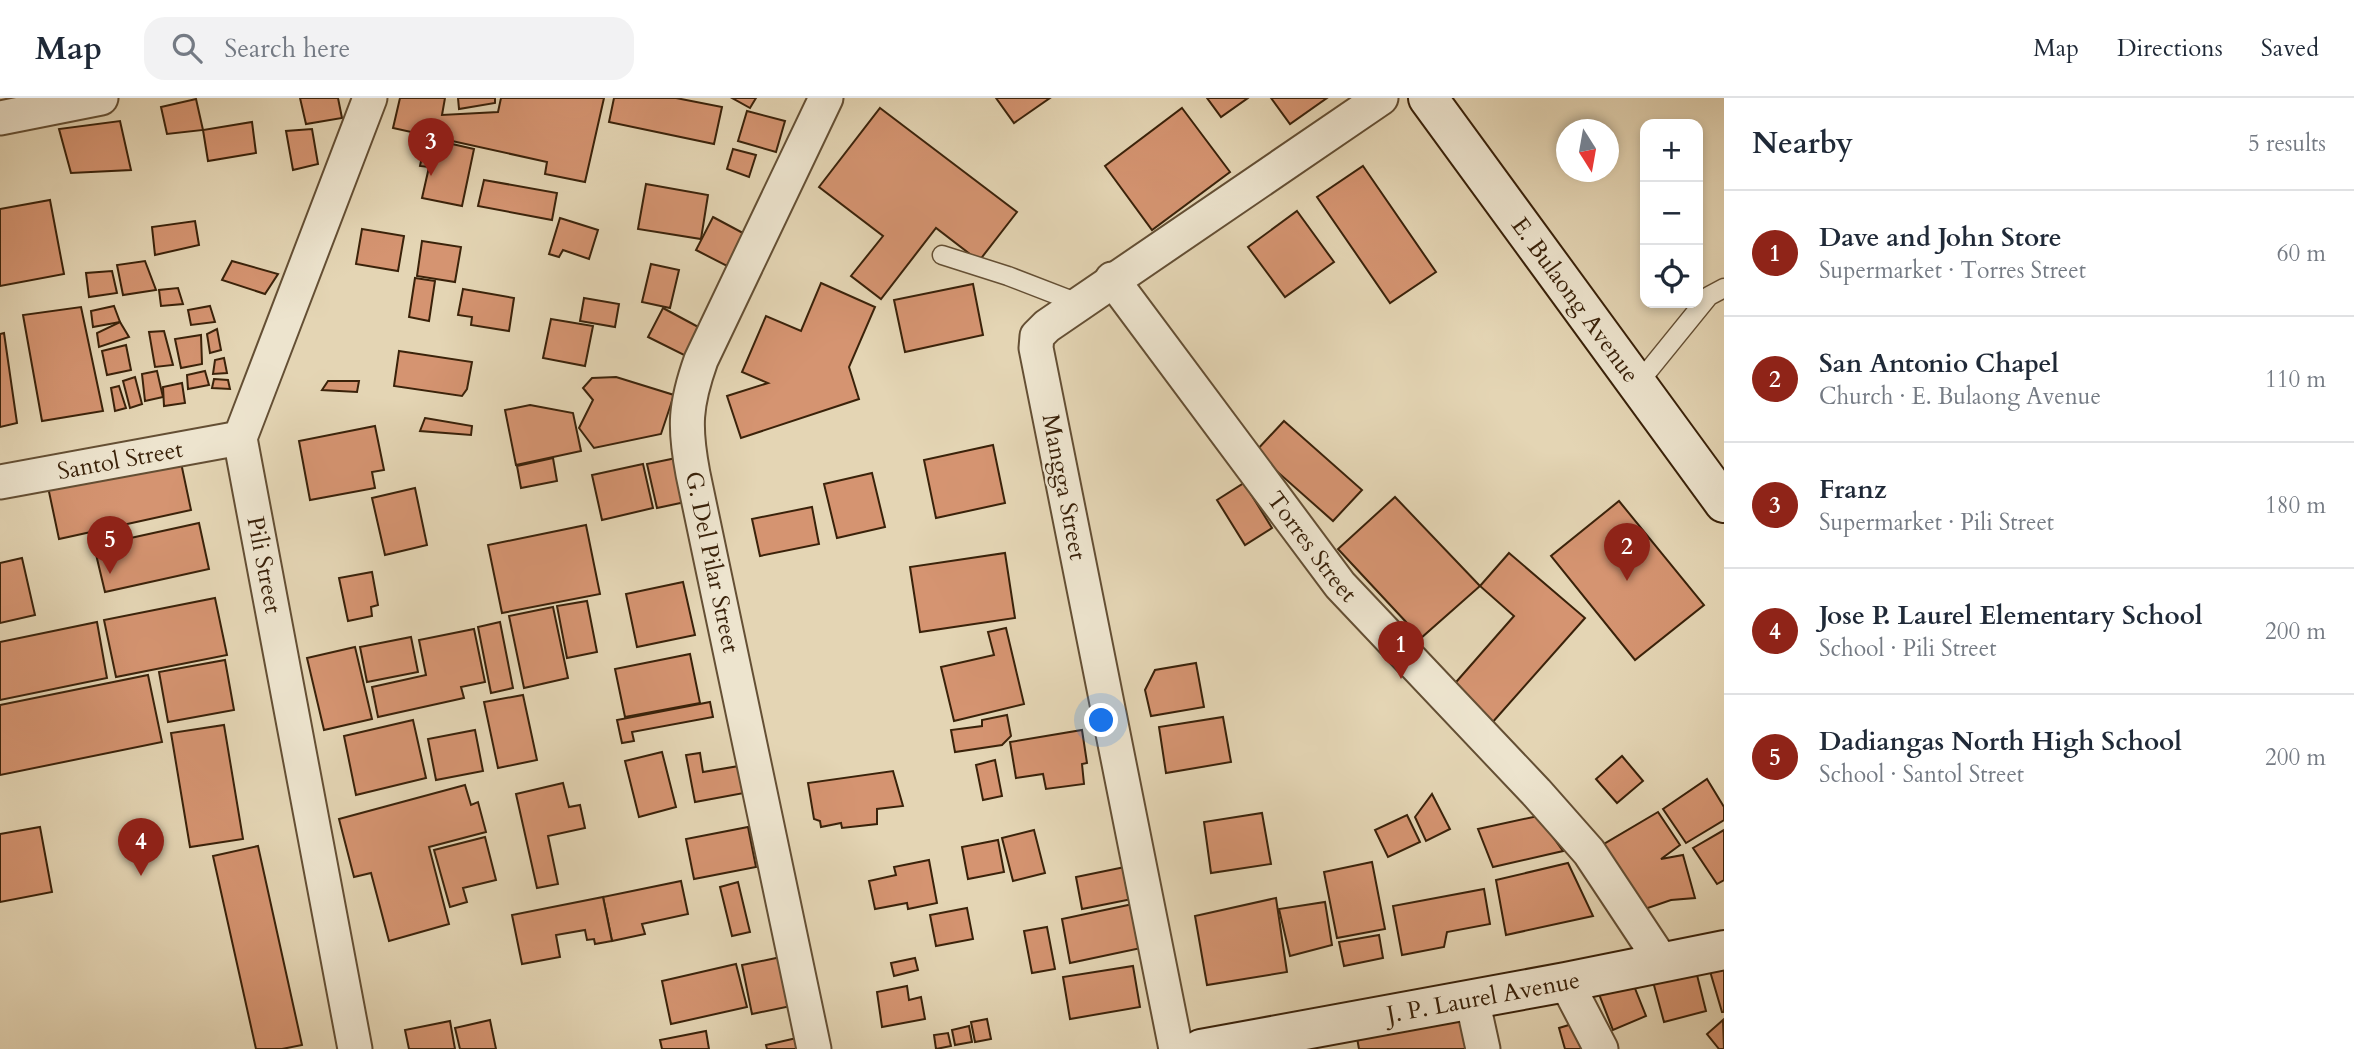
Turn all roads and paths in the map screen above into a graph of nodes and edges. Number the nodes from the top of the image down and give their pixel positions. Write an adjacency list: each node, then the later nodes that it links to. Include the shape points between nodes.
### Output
1 (101, 98): 6 (street)
2 (370, 98): 12 (street)
3 (826, 98): 20 (street, G. Del Pilar Street, via 701,360 686,419 693,474)
4 (1381, 98): 8 (street, Mangga Street)
5 (1428, 98): 11 (street, E. Bulaong Avenue)
6 (0, 118)
7 (942, 255): 10 (lane)
8 (1112, 279): 10 (street, Mangga Street); 16 (street, Torres Street, via 1340,585 1589,852)
9 (1724, 288): 11 (lane, via 1709,296)
10 (1079, 303): 21 (street, Mangga Street, via 1047,326 1037,337 1036,348)
11 (1636, 386): 14 (street, E. Bulaong Avenue)
12 (240, 438): 13 (street, Santol Street); 19 (street, Pili Street)
13 (0, 482)
14 (1724, 503)
15 (1724, 950): 16 (street, J. P. Laurel Avenue)
16 (1662, 962): 17 (street, J. P. Laurel Avenue)
17 (1566, 982): 18 (street, J. P. Laurel Avenue); 24 (street)
18 (1472, 999): 22 (street, J. P. Laurel Avenue); 23 (street)
19 (355, 1049)
20 (814, 1049)
21 (1176, 1049)
22 (1201, 1049)
23 (1483, 1049)
24 (1601, 1049)

